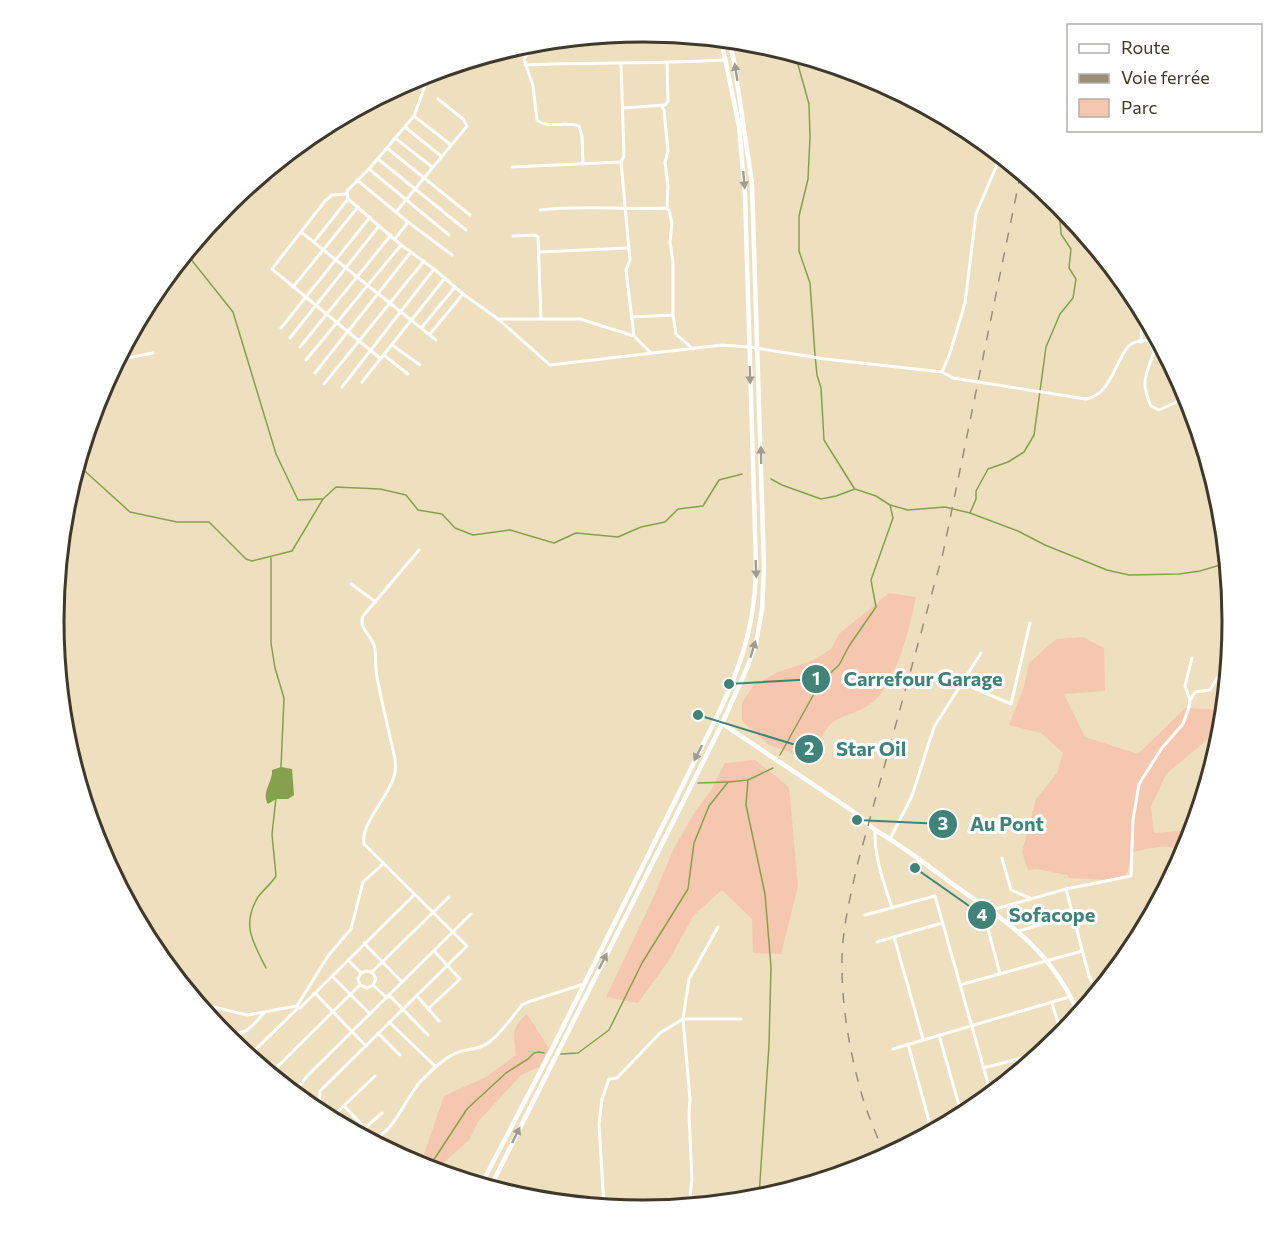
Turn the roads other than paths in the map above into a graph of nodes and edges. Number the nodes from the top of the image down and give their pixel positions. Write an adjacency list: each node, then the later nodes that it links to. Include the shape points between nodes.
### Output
1 (723, 48): 4 (main road)
2 (731, 49): 91 (main road, one-way to 2, via 752,184)
3 (528, 54): 7 (street)
4 (726, 60): 5 (street); 89 (main road, one-way to 89, via 739,126)
5 (667, 63): 6 (street); 10 (street, via 668,101)
6 (621, 64): 7 (street); 11 (street)
7 (525, 65): 20 (street, via 533,86 537,120 579,126)
8 (426, 84): 12 (street)
9 (438, 99): 15 (street, via 467,124)
10 (662, 107): 11 (street); 32 (street, via 668,151)
11 (624, 108): 19 (street)
12 (414, 116): 13 (street); 15 (street)
13 (405, 127): 14 (street); 17 (street)
14 (395, 138): 16 (street); 22 (street)
15 (451, 145): 17 (street)
16 (387, 148): 18 (street); 25 (street)
17 (441, 157): 22 (street)
18 (378, 159): 24 (street); 27 (street)
19 (621, 162): 20 (street); 33 (street)
20 (583, 164): 23 (street)
21 (997, 164): 99 (street, via 976,214 965,303)
22 (432, 167): 25 (street)
23 (512, 167)
24 (369, 169): 26 (street); 30 (street)
25 (424, 177): 27 (street); 36 (street)
26 (357, 180): 28 (street); 35 (street)
27 (415, 189): 30 (street); 40 (street)
28 (346, 194): 29 (street); 41 (street, via 332,195)
29 (348, 199): 31 (street); 46 (street)
30 (406, 200): 35 (street); 43 (street)
31 (358, 207): 37 (street); 49 (street)
32 (667, 208): 33 (street); 69 (street, via 672,223)
33 (625, 209): 34 (street); 48 (street)
34 (540, 210)
35 (396, 212): 38 (street)
36 (470, 215)
37 (370, 217): 39 (street); 53 (street)
38 (408, 222): 45 (street); 52 (street)
39 (380, 226): 42 (street); 55 (street)
40 (466, 230)
41 (301, 232): 46 (street); 61 (street, via 272,269)
42 (391, 235): 45 (street); 57 (street)
43 (449, 235)
44 (513, 236): 51 (street, via 537,236)
45 (395, 239): 47 (street)
46 (314, 242): 49 (street)
47 (401, 245): 50 (street); 59 (street)
48 (628, 248): 51 (street); 70 (street, via 630,260 626,270)
49 (324, 250): 53 (street); 61 (street)
50 (411, 252): 54 (street); 62 (street)
51 (539, 252): 72 (street)
52 (452, 255)
53 (335, 259): 55 (street); 64 (street)
54 (424, 261): 56 (street); 65 (street)
55 (346, 268): 57 (street); 66 (street)
56 (434, 269): 58 (street); 67 (street)
57 (357, 276): 59 (street); 68 (street)
58 (445, 278): 60 (street); 73 (street)
59 (368, 285): 62 (street); 74 (street)
60 (455, 287): 63 (street); 75 (street)
61 (293, 288): 64 (street)
62 (379, 294): 65 (street); 78 (street)
63 (463, 294): 71 (street); 79 (street)
64 (304, 297): 66 (street); 76 (street)
65 (390, 302): 67 (street); 83 (street)
66 (315, 306): 68 (street); 81 (street)
67 (401, 311): 73 (street); 92 (street)
68 (327, 315): 74 (street); 88 (street)
69 (674, 315): 70 (street); 90 (street, via 676,334)
70 (632, 317): 80 (street)
71 (498, 319): 72 (street); 94 (street, via 550,365)
72 (542, 319): 80 (street, via 580,319)
73 (412, 320): 75 (street); 87 (street)
74 (338, 323): 78 (street); 97 (street)
75 (421, 327): 79 (street)
76 (280, 328)
77 (1142, 329): 85 (street)
78 (348, 332): 83 (street); 100 (street)
79 (430, 334): 82 (street)
80 (634, 336): 94 (street)
81 (290, 338)
82 (436, 340)
83 (359, 341): 92 (street); 103 (street)
84 (1149, 341): 85 (street)
85 (1141, 342): 99 (street, via 1127,348 1111,380 1093,398 953,378)
86 (1149, 342): 105 (street, via 1154,352 1143,390 1151,406 1159,410)
87 (392, 345): 95 (street); 98 (street)
88 (300, 347)
89 (750, 347): 90 (street); 91 (street); 115 (main road, one-way to 115, via 756,584 741,665)
90 (693, 349): 94 (street)
91 (758, 349): 99 (street); 116 (main road, one-way to 91, via 756,643 762,610)
92 (370, 350): 95 (street); 104 (street)
93 (153, 353): 96 (street)
94 (651, 353)
95 (383, 357): 101 (street); 102 (street)
96 (128, 358)
97 (306, 360)
98 (420, 365)
99 (942, 372)
100 (315, 373)
101 (408, 374)
102 (362, 382)
103 (324, 384)
104 (342, 387)
105 (1179, 401)
106 (419, 550): 108 (street)
107 (351, 584): 108 (street)
108 (376, 602): 120 (street, via 361,622 375,648 376,674 396,773 363,840)
109 (1030, 623): 113 (street, via 1011,704)
110 (981, 653): 113 (street)
111 (1192, 658): 114 (street, via 1185,686)
112 (1217, 678): 114 (street, via 1210,690 1195,692)
113 (962, 683): 118 (street, via 934,727 912,796)
114 (1190, 700): 121 (street, via 1183,724 1139,784 1132,820 1131,876)
115 (715, 719): 116 (main road); 150 (main road, one-way to 150)
116 (722, 723): 117 (main road); 203 (main road, one-way to 116)
117 (874, 829): 118 (main road); 125 (street, via 878,861)
118 (890, 839): 126 (main road)
119 (1002, 858): 124 (street, via 1011,890)
120 (384, 863): 122 (street); 163 (street, via 363,882 351,929 328,956)
121 (1066, 889): 124 (street); 131 (street)
122 (414, 895): 127 (street); 138 (street)
123 (449, 897): 127 (street)
124 (1031, 899): 126 (street)
125 (892, 908): 130 (street); 132 (street, via 935,896)
126 (992, 910): 134 (main road)
127 (433, 913): 135 (street); 143 (street)
128 (471, 914): 135 (street)
129 (984, 914): 147 (street)
130 (865, 915)
131 (1072, 915): 134 (street); 140 (street)
132 (942, 923): 136 (street); 154 (street)
133 (718, 927): 170 (street, via 689,979)
134 (1019, 931): 142 (main road)
135 (453, 932): 139 (street); 144 (street, via 467,946)
136 (894, 937): 137 (street); 180 (street)
137 (877, 942)
138 (364, 943): 141 (street); 143 (street)
139 (434, 951): 144 (street); 149 (street)
140 (1082, 951): 142 (street); 151 (street)
141 (348, 960): 146 (street); 148 (street)
142 (1048, 961): 147 (street); 159 (main road)
143 (384, 962): 145 (street); 149 (street)
144 (448, 964): 157 (street); 165 (street, via 460,979)
145 (372, 972): 146 (street); 153 (street, via 376,979)
146 (361, 973): 152 (street)
147 (1000, 974): 154 (street)
148 (332, 976): 155 (street); 156 (street)
149 (402, 982): 158 (street)
150 (584, 984): 187 (street, via 522,1005 489,1042 452,1055); 202 (main road)
151 (1093, 984)
152 (360, 985): 153 (street); 156 (street)
153 (373, 985): 158 (street)
154 (960, 985): 174 (street)
155 (315, 993): 163 (street); 167 (street)
156 (351, 995): 167 (street); 168 (street)
157 (417, 995): 164 (street); 165 (street)
158 (386, 997): 164 (street); 168 (street)
159 (1071, 997): 160 (street); 162 (main road)
160 (1052, 1003): 173 (street); 174 (street)
161 (210, 1005): 166 (street, via 247,1015)
162 (1075, 1006)
163 (298, 1007): 166 (street); 184 (street)
164 (404, 1008): 172 (street); 178 (street)
165 (428, 1009): 171 (street)
166 (265, 1012): 177 (street, via 249,1031)
167 (333, 1013): 175 (street); 188 (street)
168 (370, 1014): 175 (street)
169 (741, 1019): 170 (street)
170 (683, 1020): 204 (street, via 690,1099); 205 (street, via 660,1033 617,1078 609,1079 598,1124)
171 (439, 1021)
172 (389, 1022): 176 (street); 187 (street)
173 (1058, 1024)
174 (972, 1026): 179 (street); 189 (street)
175 (353, 1033): 182 (street); 192 (street)
176 (378, 1033): 182 (street); 185 (street)
177 (238, 1034)
178 (428, 1035)
179 (939, 1035): 180 (street); 195 (street)
180 (924, 1040): 181 (street)
181 (908, 1044): 183 (street); 198 (street)
182 (365, 1045): 193 (street, via 320,1091)
183 (893, 1048)
184 (256, 1051)
185 (400, 1055)
186 (1022, 1059): 189 (street)
187 (436, 1067): 201 (street)
188 (276, 1068)
189 (983, 1068): 191 (street)
190 (375, 1076): 194 (street)
191 (988, 1085)
192 (300, 1087)
193 (320, 1101)
194 (344, 1106): 196 (street); 199 (street)
195 (959, 1106)
196 (337, 1112)
197 (382, 1113): 199 (street)
198 (930, 1124)
199 (366, 1127): 200 (street)
200 (369, 1130)
201 (379, 1136)
202 (486, 1178)
203 (494, 1180)
204 (691, 1198)
205 (604, 1199)

